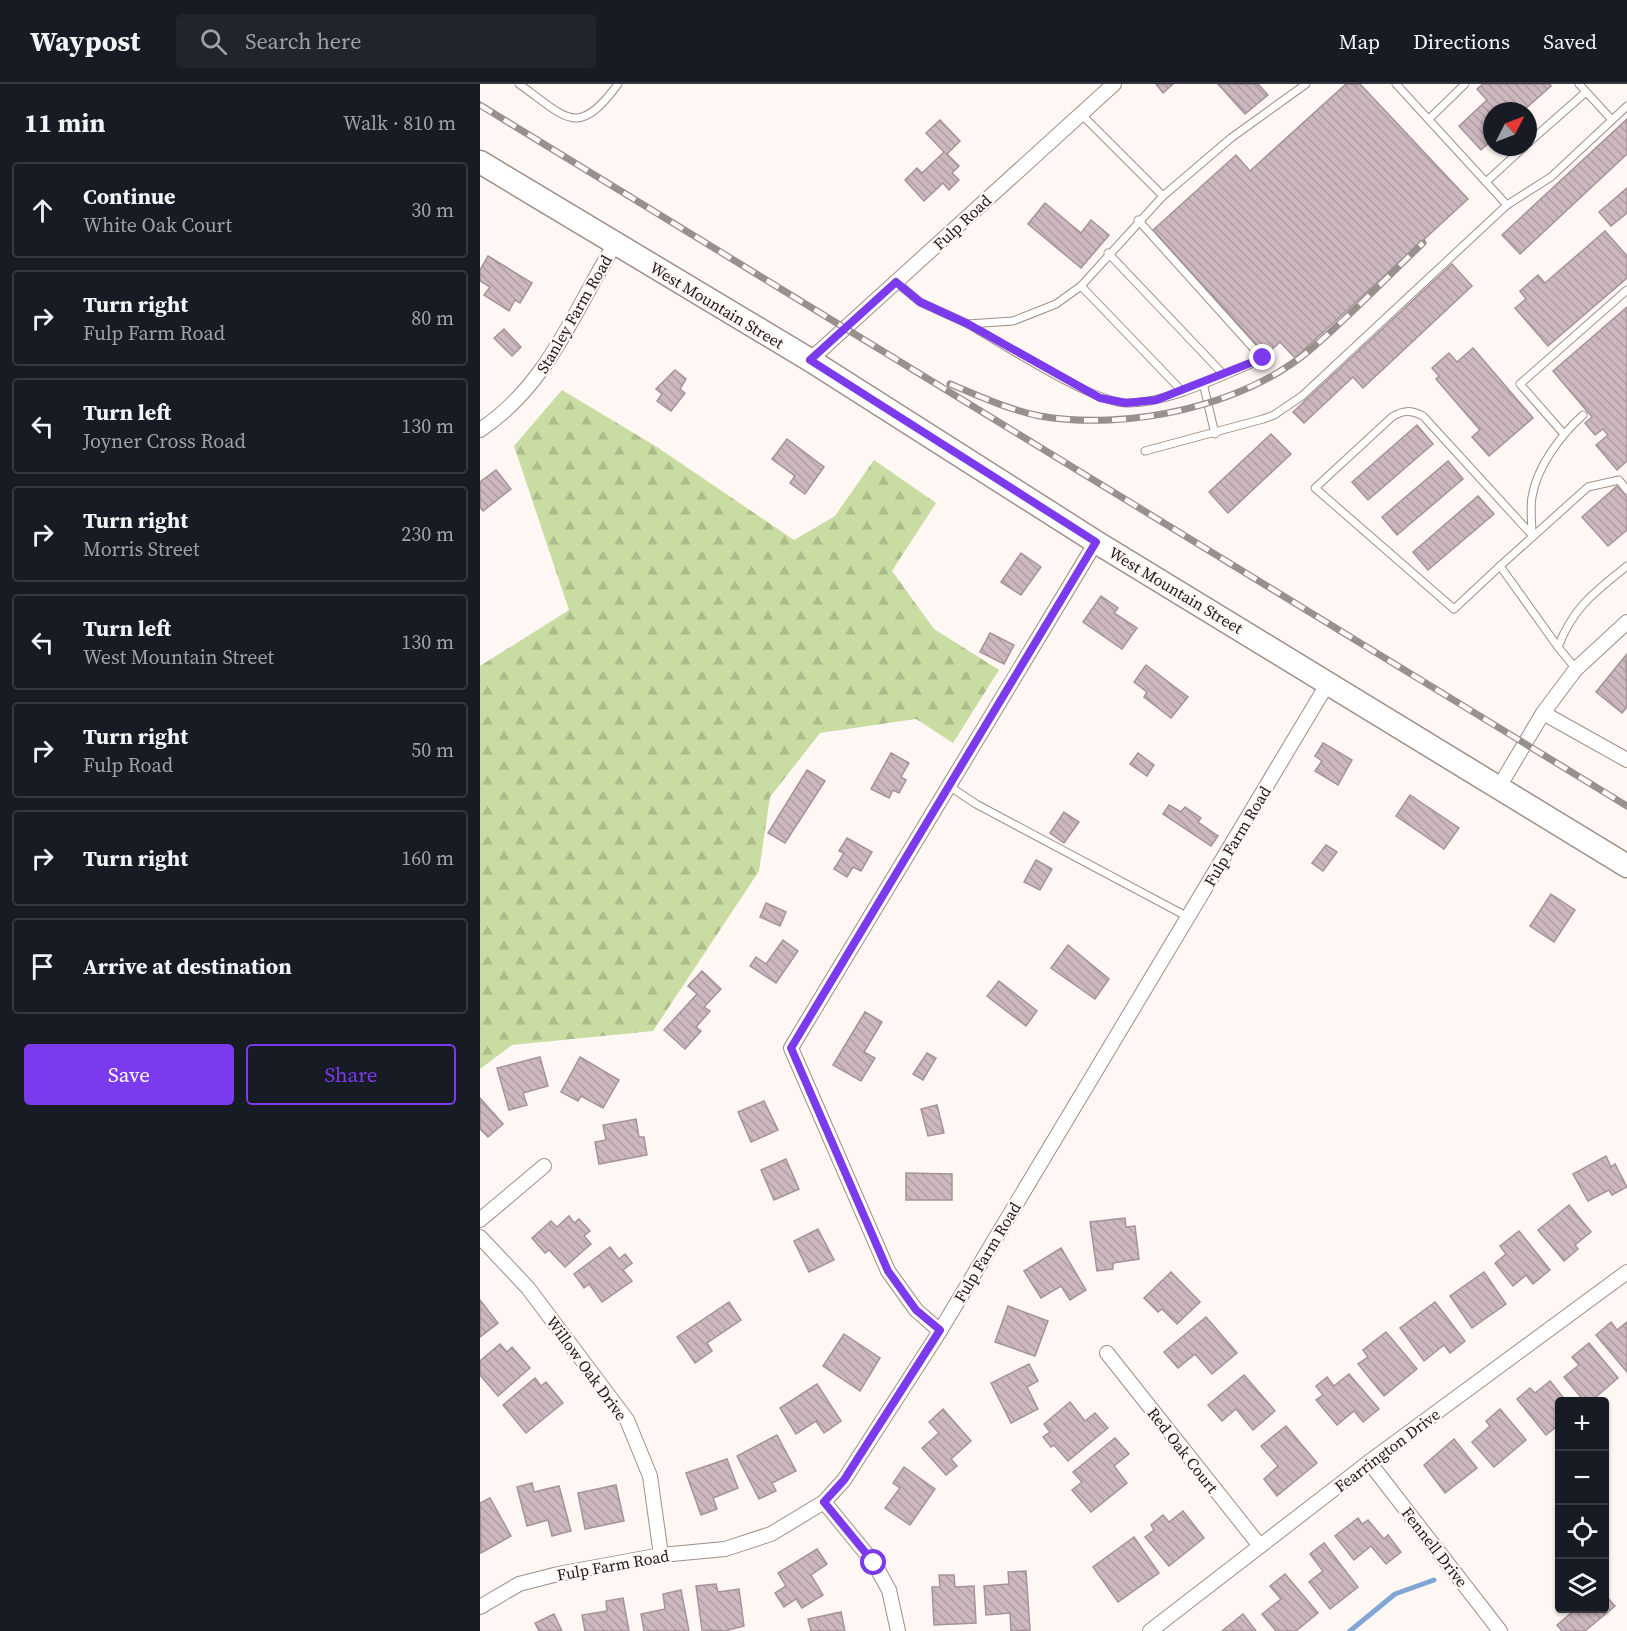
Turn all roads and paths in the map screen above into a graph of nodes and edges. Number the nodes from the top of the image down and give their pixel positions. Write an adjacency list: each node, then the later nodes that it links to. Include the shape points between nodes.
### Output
1 (519, 84): 2 (lane, via 574,119 596,111)
2 (618, 84)
3 (1114, 84): 10 (street, Fulp Road)
4 (1306, 84): 17 (lane, via 1231,138)
5 (1396, 84): 11 (lane)
6 (1465, 84): 11 (lane)
7 (1579, 84): 8 (lane)
8 (1586, 92): 12 (lane); 13 (lane)
9 (1627, 106): 12 (lane)
10 (1080, 113): 17 (lane); 22 (street, Fulp Road)
11 (1429, 119): 16 (lane)
12 (1612, 120): 18 (lane, via 1551,177)
13 (1537, 135)
14 (1514, 156): 16 (lane)
15 (480, 162): 20 (main road, West Mountain Street)
16 (1486, 182): 18 (lane)
17 (1163, 196): 19 (lane)
18 (1507, 205): 33 (lane, via 1302,396 1274,415)
19 (1138, 220): 21 (lane); 27 (lane, via 1263,358)
20 (615, 244): 26 (main road, West Mountain Street); 31 (street, Stanley Farm Road, via 552,357 506,413)
21 (1108, 253): 23 (lane); 27 (lane)
22 (896, 282): 25 (lane, via 920,302); 26 (street, Fulp Road)
23 (1081, 286): 25 (lane, via 1056,304 1013,321); 29 (lane)
24 (1627, 290): 32 (lane, via 1520,384)
25 (968, 324): 29 (lane, via 1100,398 1126,403 1156,400)
26 (810, 360): 37 (main road, West Mountain Street)
27 (1224, 375): 28 (lane)
28 (1203, 383): 29 (lane); 33 (lane)
29 (1182, 391)
30 (1583, 415): 32 (lane)
31 (480, 430)
32 (1563, 433): 36 (lane, via 1550,452 1532,496)
33 (1215, 434): 34 (lane)
34 (1145, 452)
35 (1627, 490): 36 (lane, via 1619,480 1588,488)
36 (1532, 535): 38 (lane); 38 (lane, via 1423,416 1414,412 1392,417 1315,488 1454,609)
37 (1096, 542): 43 (main road, West Mountain Street); 46 (street)
38 (1500, 566): 41 (lane)
39 (1627, 566): 41 (lane, via 1578,607)
40 (1627, 622): 42 (street)
41 (1558, 647): 42 (lane)
42 (1576, 669): 44 (street)
43 (1328, 683): 47 (main road, West Mountain Street); 49 (street, Fulp Farm Road)
44 (1543, 713): 45 (street); 47 (street)
45 (1627, 760)
46 (949, 786): 49 (lane); 54 (street, via 791,1048 888,1271 916,1310)
47 (1499, 787): 48 (main road, West Mountain Street)
48 (1627, 866)
49 (1188, 917): 54 (street, Fulp Farm Road)
50 (544, 1166): 51 (street)
51 (480, 1220)
52 (480, 1237): 59 (street, Willow Oak Drive, via 528,1287 627,1420 650,1476)
53 (1627, 1272): 56 (street, Fearrington Drive)
54 (940, 1330): 57 (street, Fulp Farm Road, via 844,1480)
55 (1107, 1353): 58 (street, Red Oak Court)
56 (1369, 1462): 58 (street, Fearrington Drive); 63 (street, Fennell Drive)
57 (824, 1502): 59 (street, Fulp Farm Road, via 771,1534 725,1549); 61 (street, via 874,1563 889,1590)
58 (1260, 1546): 62 (street, Fearrington Drive)
59 (661, 1555): 60 (street, Fulp Farm Road, via 519,1584)
60 (480, 1607)
61 (898, 1631)
62 (1150, 1631)
63 (1500, 1631)

